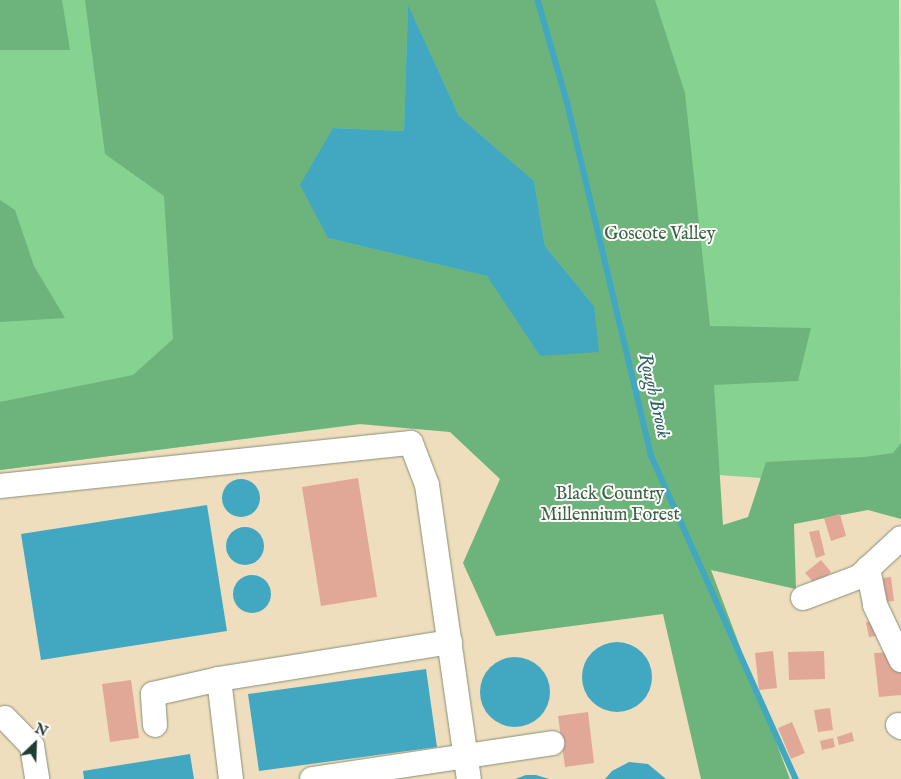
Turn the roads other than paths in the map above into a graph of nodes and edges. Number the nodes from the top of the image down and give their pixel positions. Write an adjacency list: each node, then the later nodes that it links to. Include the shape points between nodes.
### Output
1 (0, 486): 5 (street, via 411,443 427,485)
2 (901, 538): 3 (street)
3 (868, 568): 4 (street, via 859,577); 6 (street, via 875,604)
4 (803, 598)
5 (450, 642): 7 (street); 11 (street)
6 (901, 660)
7 (219, 679): 9 (street, via 153,694); 13 (street)
8 (5, 718): 12 (street, via 32,746)
9 (155, 725)
10 (552, 743): 11 (street)
11 (466, 754): 14 (street); 15 (street)
12 (37, 779)
13 (231, 779)
14 (312, 779)
15 (469, 779)

